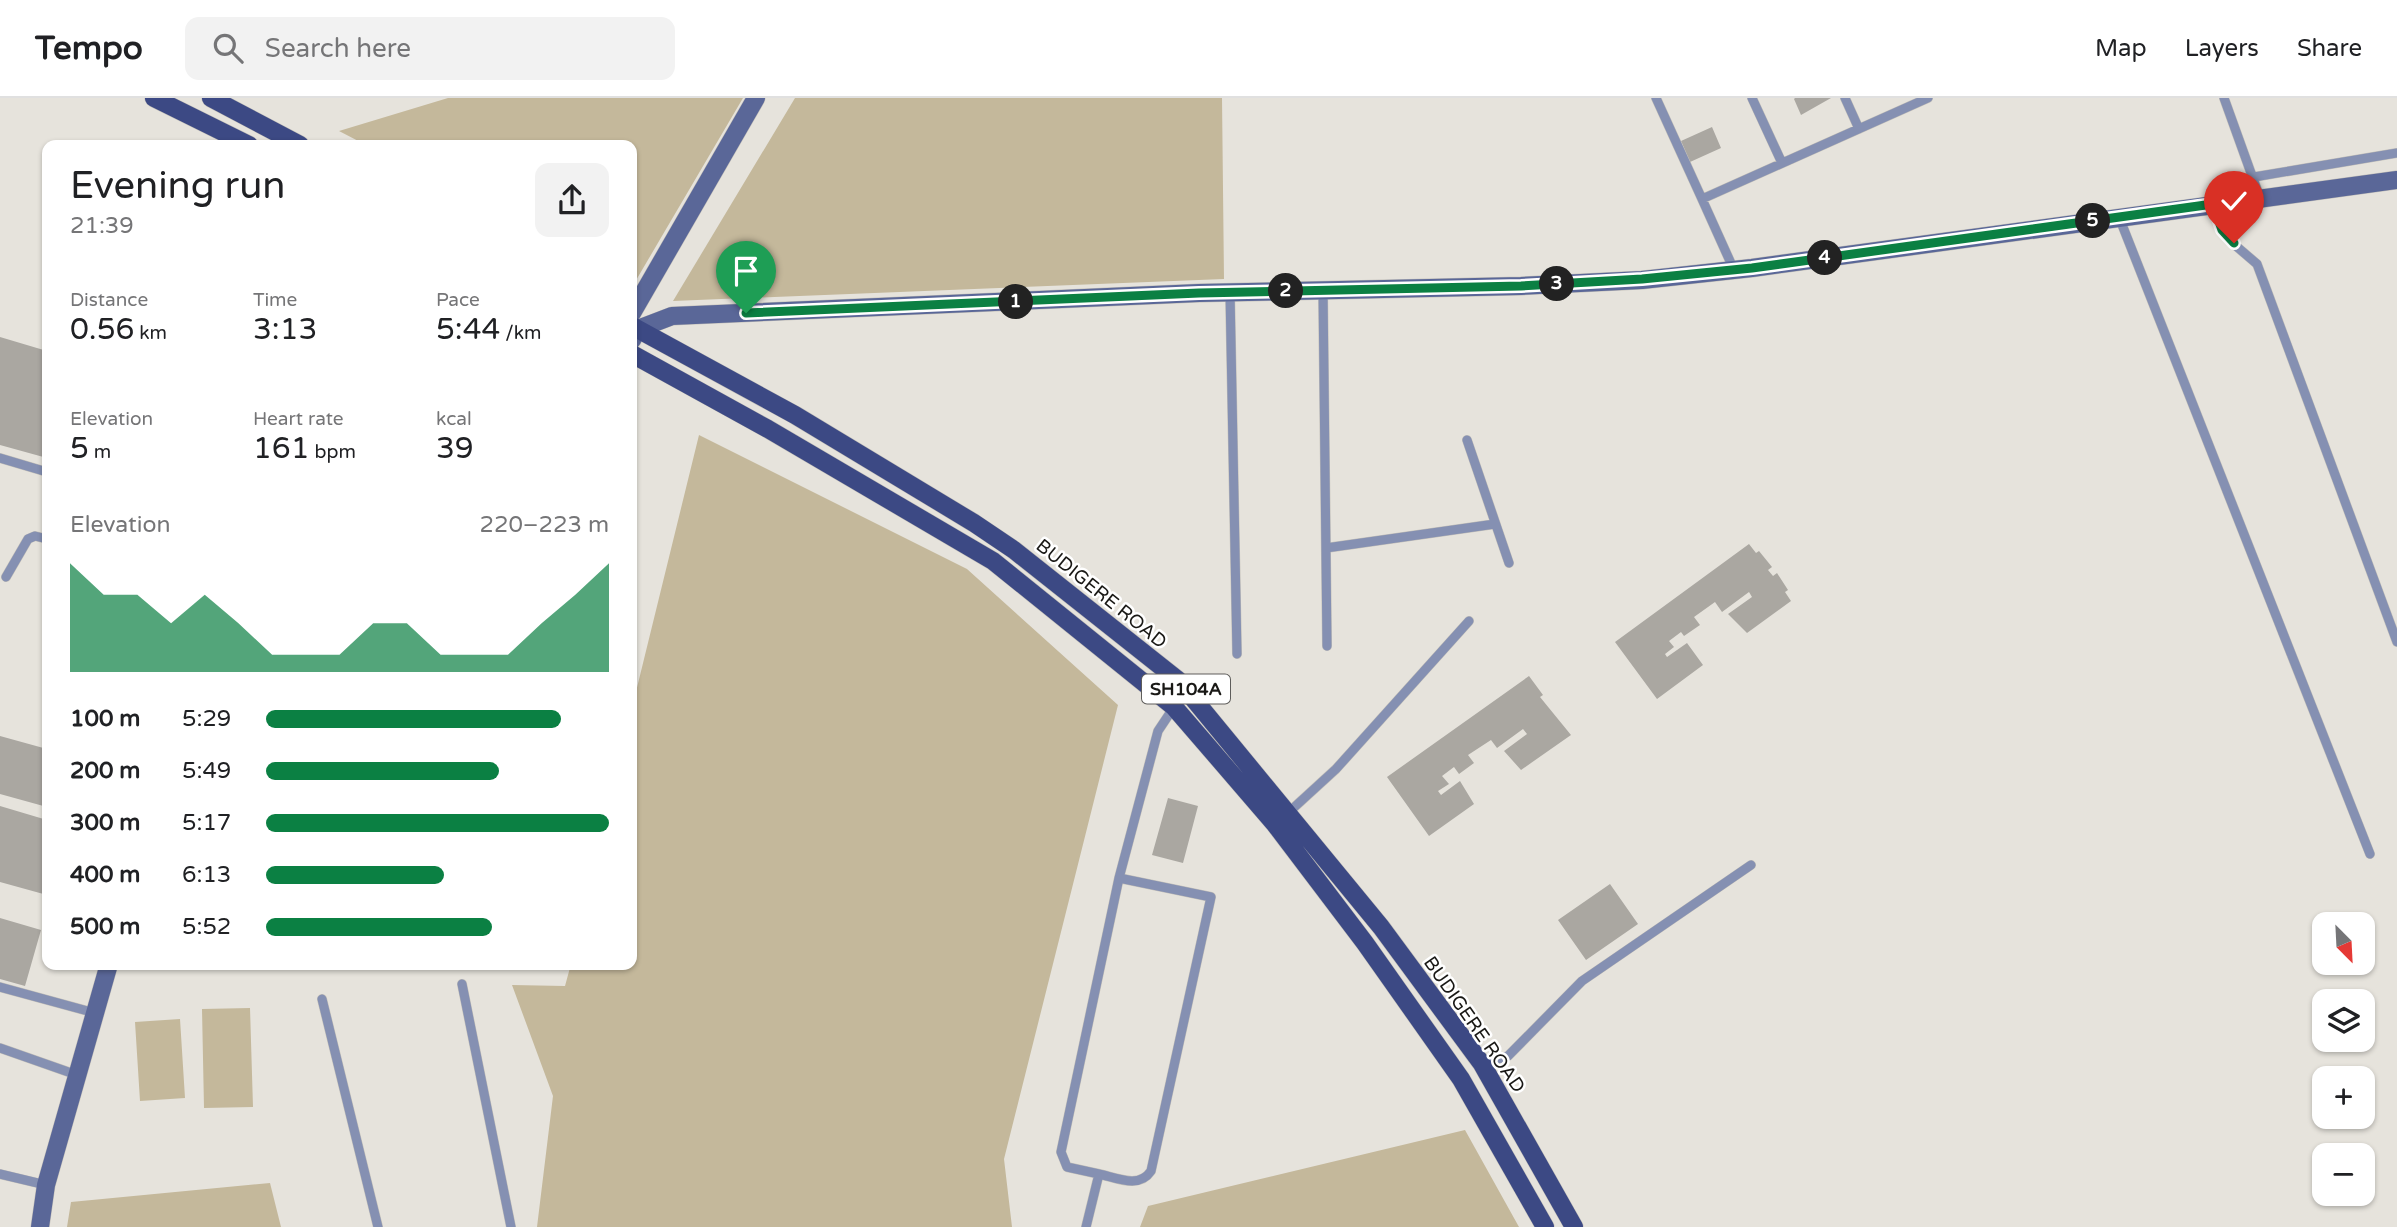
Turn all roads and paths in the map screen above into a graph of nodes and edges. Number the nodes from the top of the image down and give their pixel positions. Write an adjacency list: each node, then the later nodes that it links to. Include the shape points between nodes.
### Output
1 (155, 98): 10 (main road)
2 (211, 98): 11 (main road)
3 (755, 98): 23 (street)
4 (1656, 98): 17 (lane)
5 (1752, 98): 13 (lane)
6 (1845, 98): 9 (lane)
7 (1928, 98): 9 (lane)
8 (2224, 98): 14 (lane)
9 (1859, 129): 13 (lane)
10 (239, 140)
11 (291, 140)
12 (2397, 153): 14 (lane)
13 (1782, 163): 17 (lane)
14 (2254, 177): 16 (lane)
15 (2397, 180): 16 (street)
16 (2260, 198): 18 (street)
17 (1702, 199): 20 (lane)
18 (2213, 204): 19 (street); 36 (lane, via 2229,240 2257,264)
19 (2119, 217): 20 (street); 41 (lane)
20 (1734, 270): 21 (street, via 1521,286)
21 (1323, 290): 22 (street); 32 (lane)
22 (1230, 292): 24 (street, via 672,316); 38 (lane)
23 (637, 319)
24 (637, 326)
25 (637, 329): 40 (main road, BUDIGERE ROAD / SH104A, via 795,415 1014,550 1178,680)
26 (637, 357): 39 (main road, SH104A, via 993,561)
27 (1467, 440): 30 (lane)
28 (0, 458): 29 (lane)
29 (42, 471)
30 (1495, 524): 32 (lane); 33 (lane)
31 (42, 538): 34 (lane, via 28,539)
32 (1326, 548): 37 (lane)
33 (1508, 563)
34 (6, 577)
35 (1469, 621): 40 (lane, via 1336,769)
36 (2397, 642)
37 (1327, 646)
38 (1237, 654)
39 (1174, 708): 43 (lane, via 1158,732); 59 (main road, SH104A, via 1274,823 1365,943 1461,1079)
40 (1289, 812): 50 (main road, BUDIGERE ROAD / SH104A)
41 (2370, 854)
42 (1751, 865): 50 (lane, via 1582,981 1508,1056)
43 (1119, 878): 53 (lane, via 1060,1152 1067,1167); 53 (lane, via 1211,897 1151,1171 1136,1182)
44 (107, 970): 48 (street)
45 (462, 984): 57 (lane)
46 (0, 987): 48 (lane)
47 (322, 999): 56 (lane)
48 (95, 1013): 51 (street)
49 (0, 1048): 51 (lane)
50 (1482, 1064): 60 (main road, BUDIGERE ROAD / SH104A)
51 (78, 1075): 54 (street)
52 (0, 1174): 54 (lane)
53 (1099, 1174): 58 (lane)
54 (46, 1185): 55 (street)
55 (40, 1227)
56 (378, 1227)
57 (511, 1227)
58 (1086, 1227)
59 (1545, 1227)
60 (1574, 1227)

